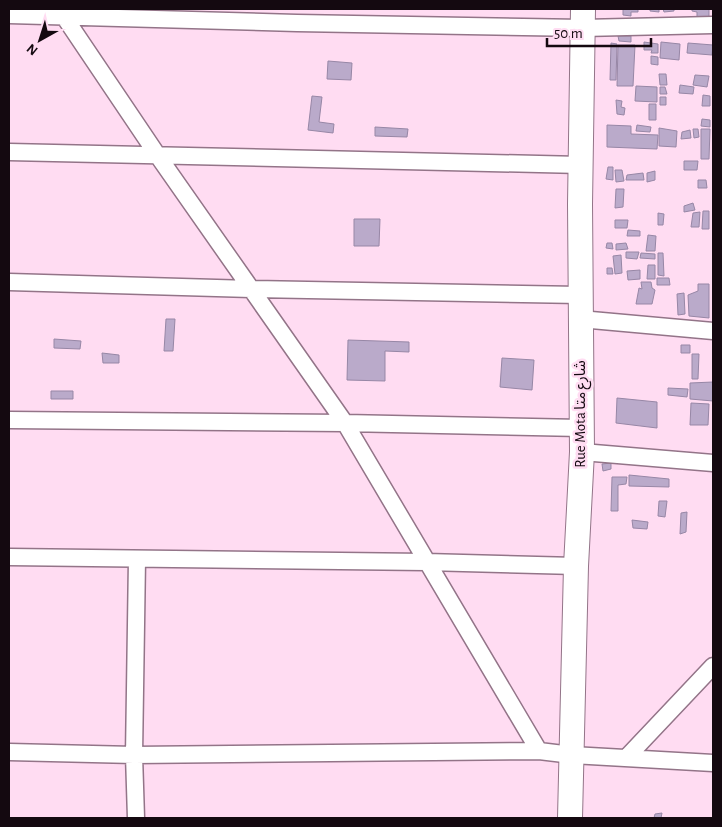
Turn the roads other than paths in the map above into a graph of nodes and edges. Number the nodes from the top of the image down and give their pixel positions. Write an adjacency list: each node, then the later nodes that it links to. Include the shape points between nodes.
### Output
1 (61, 12): 2 (street); 3 (street); 7 (street)
2 (9, 15)
3 (297, 16): 4 (street)
4 (583, 18): 5 (street); 8 (highway, Rue Mota شارع متا)
5 (713, 25)
6 (9, 152): 7 (street)
7 (158, 156): 8 (street); 10 (street)
8 (582, 165): 11 (highway, Rue Mota شارع متا)
9 (9, 282): 10 (street)
10 (251, 290): 11 (street); 15 (street)
11 (580, 295): 12 (highway, Rue Mota شارع متا)
12 (580, 320): 13 (street); 16 (highway, Rue Mota شارع متا)
13 (713, 330)
14 (9, 420): 15 (street)
15 (344, 423): 16 (street); 21 (street)
16 (581, 428): 17 (highway, Rue Mota شارع متا)
17 (582, 452): 18 (street); 22 (highway, Rue Mota شارع متا)
18 (713, 463)
19 (9, 557): 20 (street)
20 (137, 559): 21 (street); 26 (street)
21 (426, 562): 22 (street); 24 (street)
22 (576, 566): 27 (highway, Rue Mota شارع متا)
23 (713, 666): 28 (street)
24 (539, 751): 26 (street); 27 (street)
25 (9, 752): 26 (street)
26 (134, 755): 30 (street)
27 (572, 755): 28 (street); 31 (highway, Rue Mota شارع متا)
28 (627, 757): 29 (street)
29 (713, 763)
30 (136, 818)
31 (570, 818)

